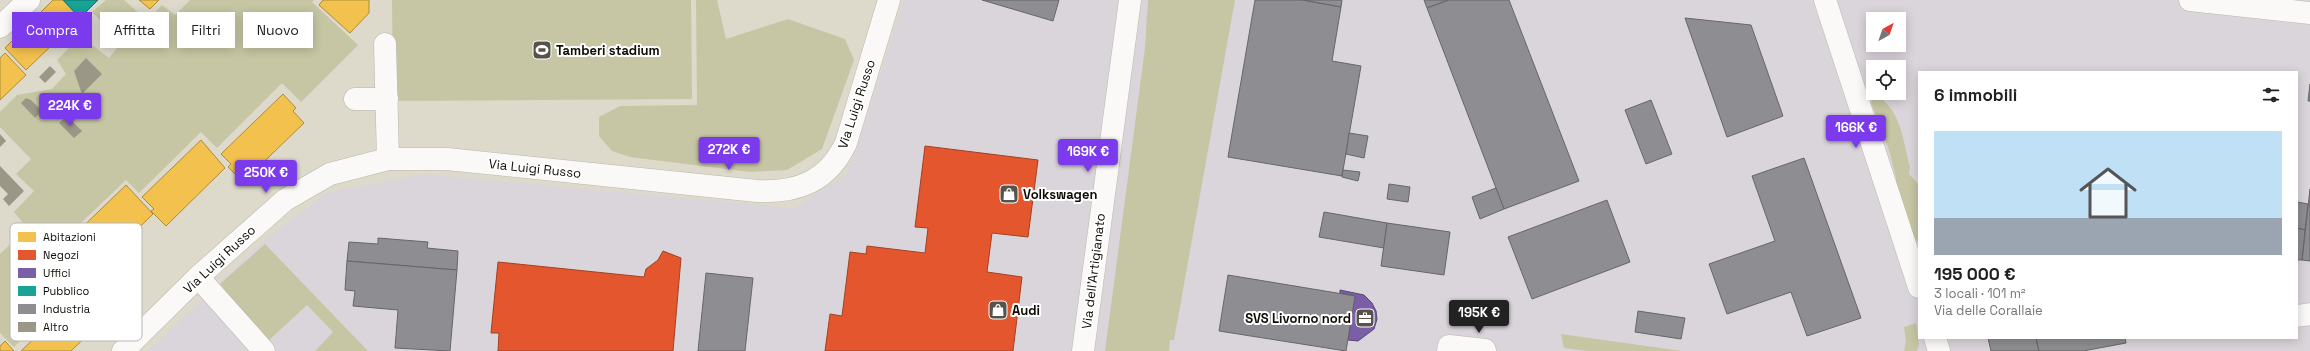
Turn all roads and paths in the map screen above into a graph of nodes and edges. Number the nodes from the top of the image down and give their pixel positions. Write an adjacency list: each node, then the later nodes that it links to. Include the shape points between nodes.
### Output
1 (29, 0): 7 (street)
2 (889, 0): 11 (street, Via Luigi Russo, via 846,143 839,157 822,175 801,187 773,192 757,191 447,159)
3 (1130, 0): 21 (street, Via dell'Artigianato)
4 (1825, 0): 13 (street)
5 (2190, 0): 6 (street)
6 (2310, 13)
7 (0, 28)
8 (385, 44): 10 (street)
9 (355, 99): 10 (street)
10 (387, 99): 11 (street)
11 (388, 159): 12 (street, Via Luigi Russo, via 330,174 285,200)
12 (198, 277): 16 (street, Via Luigi Russo); 20 (street)
13 (1918, 284)
14 (2310, 314): 15 (street)
15 (2298, 316)
16 (142, 332)
17 (1935, 339): 24 (street)
18 (133, 341): 19 (street, Via Luigi Russo)
19 (123, 351)
20 (264, 351)
21 (1083, 351)
22 (1448, 351): 23 (street, via 1449,346)
23 (1488, 351)
24 (1939, 351)

